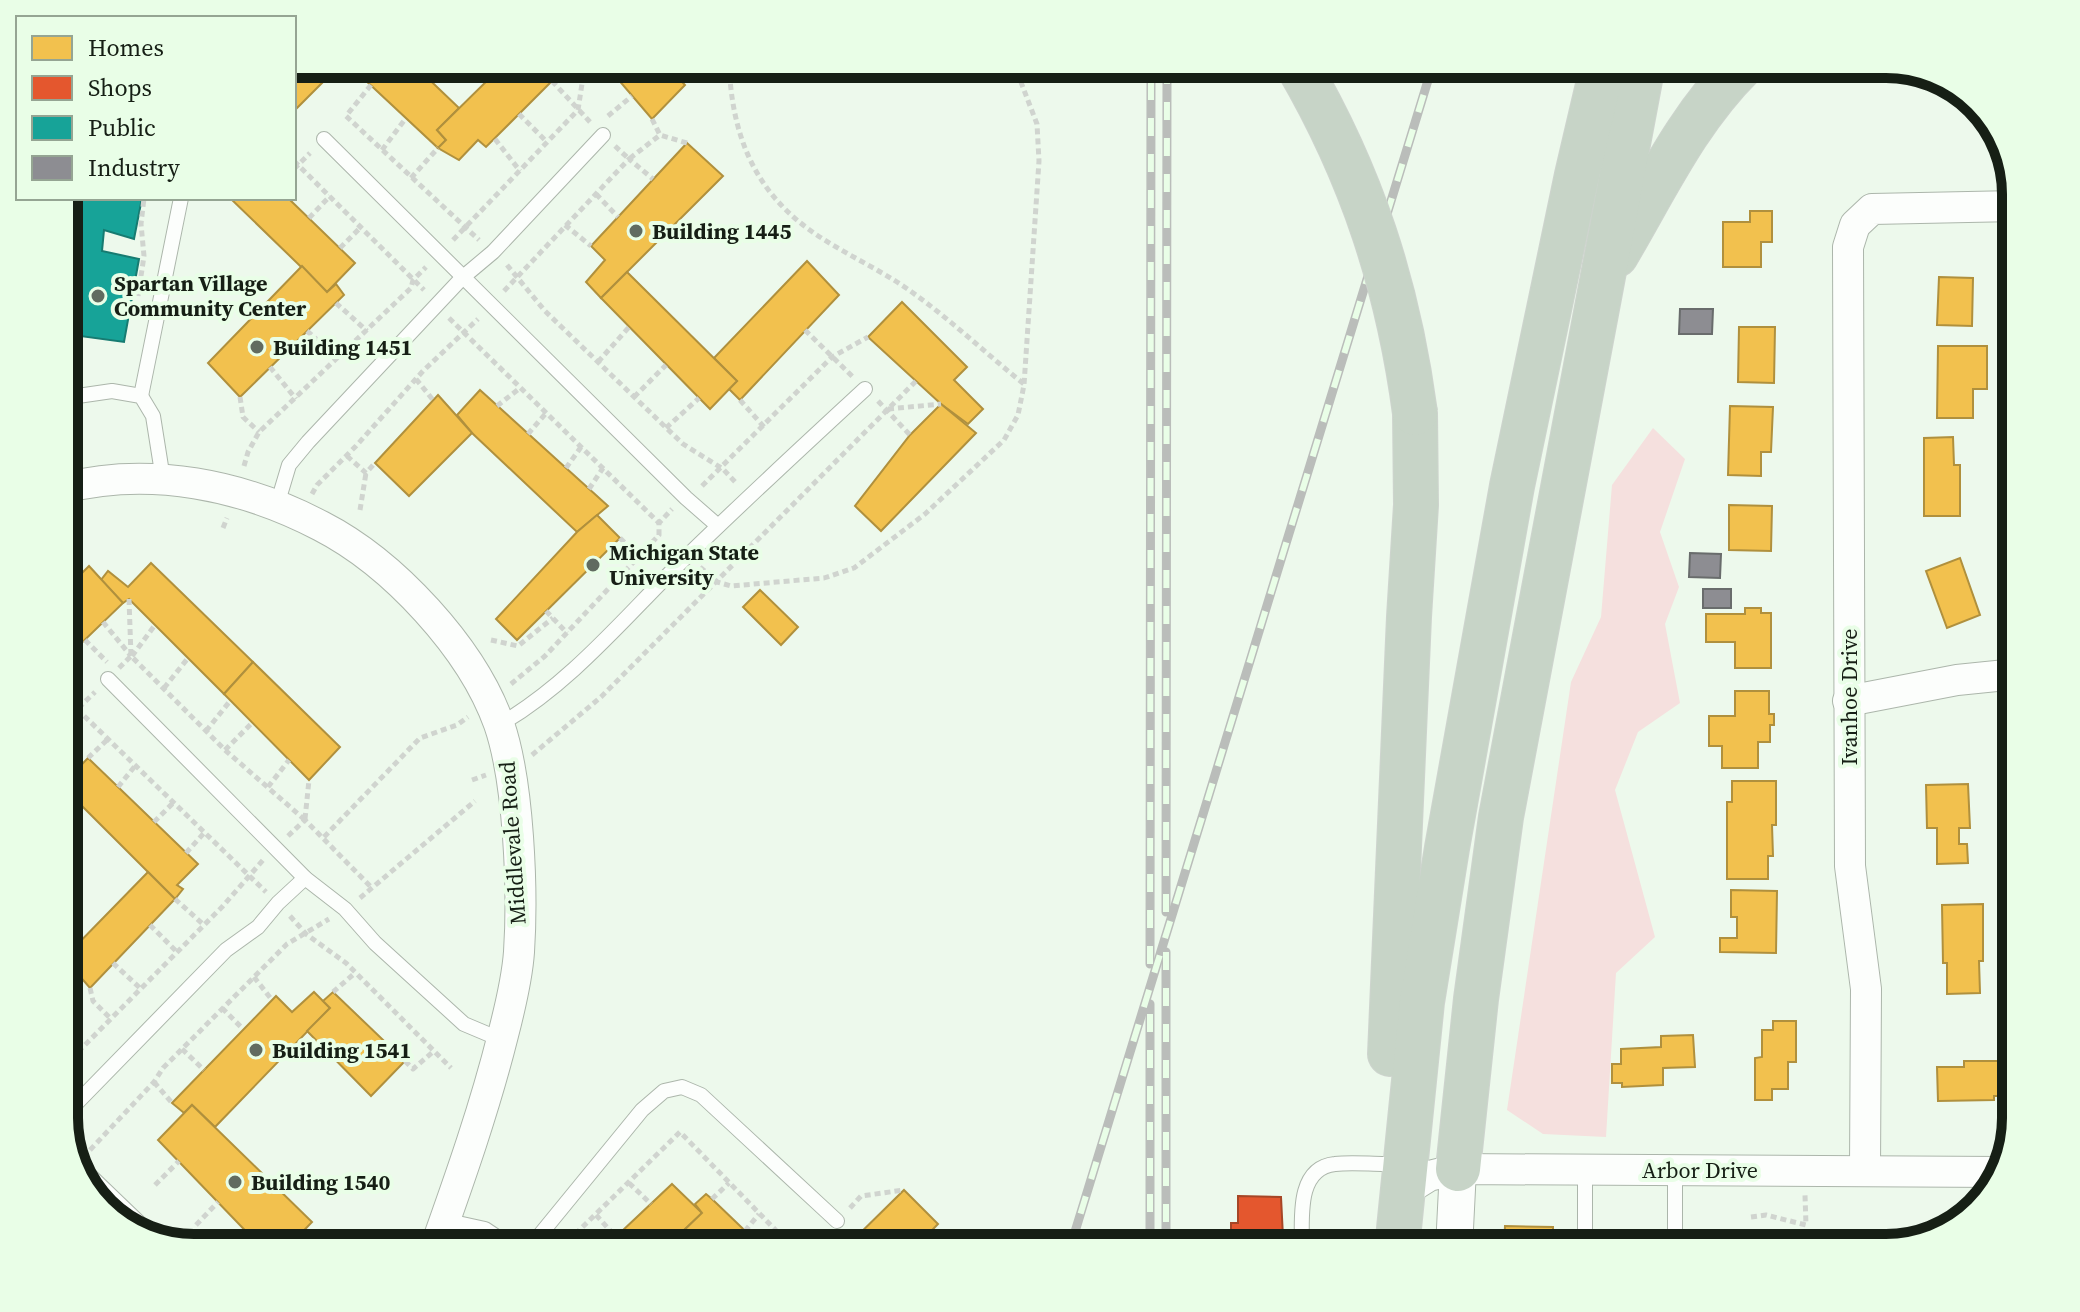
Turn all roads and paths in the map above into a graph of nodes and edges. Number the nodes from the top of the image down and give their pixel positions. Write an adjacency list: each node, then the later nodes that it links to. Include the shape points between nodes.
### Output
1 (583, 78): 17 (path, via 578,110)
2 (730, 78): 62 (path, via 735,121 751,168 777,199 806,227 927,304)
3 (1019, 78): 62 (path, via 1037,124 1039,161)
4 (1305, 78): 175 (highway, bridge, via 1341,146 1380,248 1415,413)
5 (1602, 78): 26 (highway)
6 (1638, 78): 26 (highway)
7 (1730, 78): 42 (highway, via 1671,156)
8 (371, 85): 20 (path, via 346,116)
9 (632, 96): 13 (path)
10 (519, 114): 17 (path)
11 (406, 118): 20 (path)
12 (652, 119): 14 (path)
13 (604, 127): 39 (lane)
14 (660, 135): 18 (path); 21 (path)
15 (324, 139): 40 (lane)
16 (495, 139): 23 (path)
17 (547, 142): 23 (path)
18 (687, 143)
19 (438, 148): 24 (path)
20 (382, 150): 24 (path)
21 (629, 159): 25 (path); 27 (path)
22 (296, 165): 28 (path)
23 (520, 171): 36 (path)
24 (411, 178): 36 (path)
25 (653, 179)
26 (1598, 180): 42 (highway); 175 (highway, via 1512,486)
27 (596, 194): 32 (path); 34 (path)
28 (330, 196): 33 (path); 35 (path)
29 (144, 200): 48 (path)
30 (181, 200): 66 (lane)
31 (2002, 206): 118 (street, Ivanhoe Drive, via 1872,209 1855,225 1848,247)
32 (618, 217)
33 (309, 218)
34 (565, 225): 37 (path); 43 (path)
35 (361, 227): 38 (path); 44 (path)
36 (465, 228): 39 (path); 40 (path)
37 (591, 246)
38 (340, 248)
39 (493, 252): 41 (lane); 43 (path)
40 (439, 254): 41 (lane); 44 (path)
41 (462, 278): 46 (lane); 47 (lane)
42 (1602, 278): 169 (highway, via 1501,817)
43 (518, 279): 47 (path); 57 (path)
44 (413, 280): 46 (path); 52 (path)
45 (336, 303): 52 (path)
46 (438, 305): 53 (path); 95 (lane, via 289,465)
47 (490, 305): 53 (path); 94 (lane)
48 (137, 308)
49 (629, 327): 57 (path)
50 (805, 330): 55 (path)
51 (307, 331): 56 (path)
52 (367, 331): 56 (path)
53 (464, 333): 60 (path); 63 (path)
54 (868, 337): 55 (path)
55 (832, 357): 64 (path); 77 (path)
56 (338, 358): 70 (path)
57 (598, 362): 68 (path)
58 (666, 365): 68 (path)
59 (270, 367): 70 (path)
60 (416, 379): 71 (path); 83 (path)
61 (916, 381): 75 (path)
62 (1024, 385): 103 (path, via 1018,415 1004,440 925,514 854,568 790,582)
63 (520, 388): 74 (path); 76 (path)
64 (865, 389): 75 (path); 98 (lane)
65 (78, 396): 66 (lane, via 112,391)
66 (141, 396): 89 (lane, via 153,416)
67 (240, 397): 79 (path, via 243,417)
68 (634, 397): 78 (path)
69 (699, 398): 78 (path)
70 (296, 399): 79 (path)
71 (433, 400)
72 (740, 400): 77 (path)
73 (941, 404): 75 (path)
74 (497, 406)
75 (887, 409): 81 (path); 103 (path)
76 (546, 413): 80 (path); 82 (path)
77 (764, 427): 87 (path)
78 (666, 428): 87 (path)
79 (259, 432): 93 (path)
80 (528, 434)
81 (910, 435)
82 (581, 447): 85 (path); 86 (path)
83 (347, 456): 88 (path); 95 (path)
84 (375, 463): 88 (path)
85 (566, 468)
86 (603, 468): 91 (path); 97 (path)
87 (723, 469): 92 (path); 94 (path)
88 (366, 473): 96 (path)
89 (163, 479): 90 (street, Middlevale Road); 93 (street, Middlevale Road)
90 (78, 485)
91 (589, 489)
92 (743, 490)
93 (237, 492): 95 (street, Middlevale Road); 99 (path)
94 (686, 498): 97 (path); 98 (lane)
95 (288, 510): 120 (street, Middlevale Road, via 374,558 403,586 453,641)
96 (360, 510)
97 (659, 523): 102 (path, via 659,535)
98 (718, 526): 101 (lane)
99 (223, 528)
100 (620, 538): 102 (path)
101 (687, 556): 103 (path); 120 (lane, via 531,707)
102 (639, 557): 109 (path)
103 (717, 582): 128 (path, via 601,697 549,743)
104 (129, 599): 112 (path)
105 (546, 611): 106 (path)
106 (553, 618): 109 (path); 111 (path, via 518,646)
107 (103, 622): 112 (path)
108 (155, 625): 112 (path)
109 (567, 633): 120 (path)
110 (85, 640): 112 (path, via 116,671)
111 (491, 640)
112 (131, 656): 116 (path)
113 (188, 658): 116 (path)
114 (2002, 675): 118 (street)
115 (108, 679): 119 (path); 139 (lane)
116 (164, 688): 122 (path)
117 (230, 701): 122 (path)
118 (1848, 701): 173 (street, Ivanhoe Drive, via 1850,866 1866,989)
119 (78, 708)
120 (494, 714): 128 (street, Middlevale Road); 138 (path, via 420,738)
121 (252, 723): 124 (path)
122 (206, 731): 124 (path)
123 (108, 739): 125 (path)
124 (225, 750): 132 (path)
125 (88, 758)
126 (289, 760): 132 (path)
127 (135, 766): 131 (path)
128 (509, 768): 130 (path); 158 (street, Middlevale Road, via 519,877 519,953)
129 (309, 780): 135 (path)
130 (472, 780)
131 (118, 787)
132 (268, 787): 135 (path)
133 (475, 801): 142 (path)
134 (173, 803): 136 (path)
135 (305, 820): 138 (path); 139 (path)
136 (154, 822)
137 (204, 833): 140 (path)
138 (324, 837): 142 (path)
139 (277, 847): 141 (lane); 146 (path)
140 (186, 853)
141 (305, 878): 144 (lane); 165 (lane, via 258,927 226,950)
142 (372, 888): 144 (path)
143 (175, 899): 146 (path)
144 (345, 909): 150 (path, via 287,944); 158 (lane, via 464,1024)
145 (150, 925): 147 (path)
146 (204, 925): 147 (path)
147 (177, 952): 152 (path)
148 (113, 963): 152 (path)
149 (355, 973): 153 (path)
150 (254, 977): 154 (path); 155 (path)
151 (90, 988): 156 (path, via 93,1001)
152 (141, 989): 156 (path)
153 (333, 992)
154 (272, 1000)
155 (222, 1008): 157 (path); 159 (path)
156 (111, 1020): 161 (path)
157 (243, 1029)
158 (502, 1040): 189 (street, Middlevale Road)
159 (182, 1049): 163 (path); 164 (path)
160 (434, 1051): 162 (path, via 413,1069)
161 (78, 1052)
162 (405, 1061)
163 (204, 1070)
164 (154, 1082): 166 (path); 167 (path)
165 (78, 1102)
166 (172, 1103)
167 (84, 1154)
168 (179, 1161): 179 (path)
169 (1458, 1169): 170 (street, Arbor Drive); 175 (street, Arbor Drive); 202 (street)
170 (1585, 1170): 171 (street, Arbor Drive); 203 (lane)
171 (1675, 1170): 172 (street, Arbor Drive); 204 (lane)
172 (1805, 1170): 173 (street, Arbor Drive); 188 (path, via 1806,1225 1766,1215)
173 (1865, 1170): 174 (street, Arbor Drive)
174 (1987, 1176)
175 (1395, 1178): 199 (lane, via 1334,1164 1318,1168 1302,1202); 200 (highway); 201 (highway)
176 (98, 1183): 187 (lane)
177 (629, 1183): 178 (path, via 680,1132); 184 (path); 186 (path)
178 (729, 1183): 182 (path); 185 (path)
179 (155, 1185)
180 (904, 1190): 181 (path)
181 (861, 1196)
182 (712, 1199)
183 (218, 1202): 191 (path)
184 (651, 1204)
185 (759, 1214): 192 (path); 198 (path)
186 (596, 1215): 196 (path); 197 (path)
187 (134, 1217)
188 (1751, 1217)
189 (444, 1220): 193 (street, Middlevale Road); 194 (lane)
190 (837, 1221): 195 (lane, via 701,1095 682,1087 664,1091 642,1110)
191 (196, 1225)
192 (745, 1231)
193 (440, 1234)
194 (492, 1234)
195 (541, 1234)
196 (576, 1234)
197 (613, 1234)
198 (779, 1234)
199 (1302, 1234)
200 (1386, 1234)
201 (1397, 1234)
202 (1455, 1234)
203 (1585, 1234)
204 (1675, 1234)

